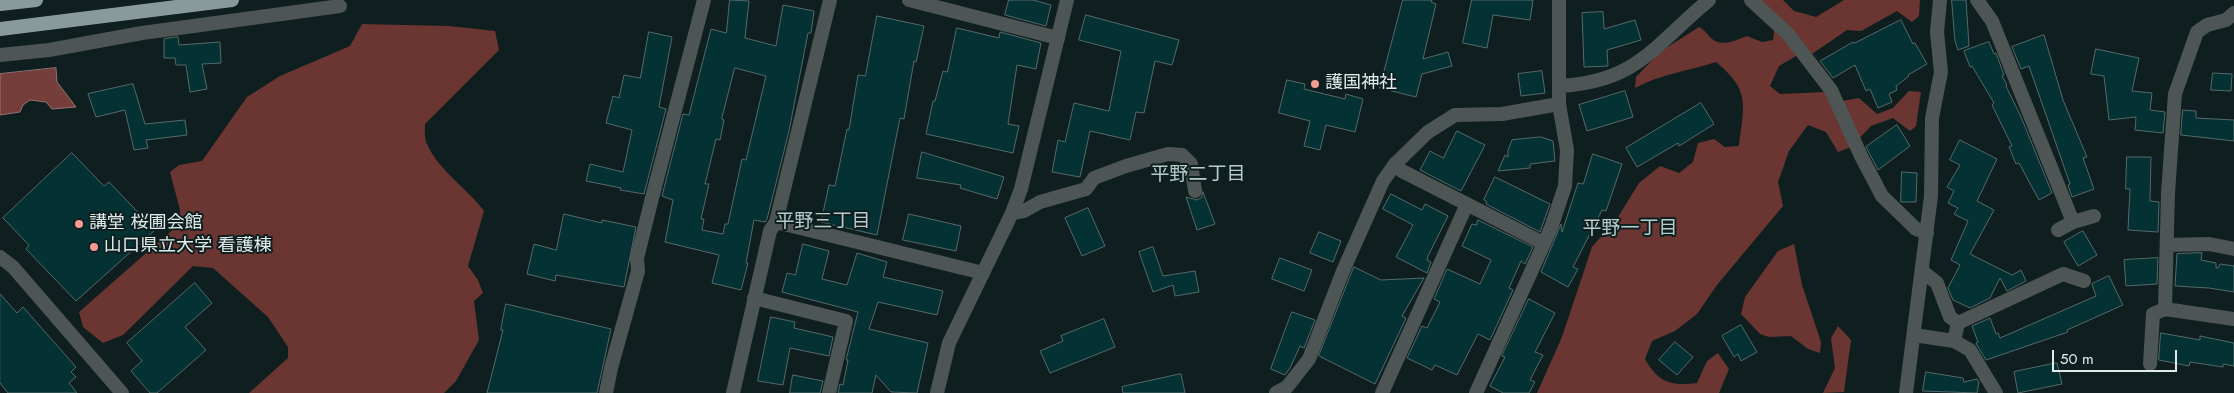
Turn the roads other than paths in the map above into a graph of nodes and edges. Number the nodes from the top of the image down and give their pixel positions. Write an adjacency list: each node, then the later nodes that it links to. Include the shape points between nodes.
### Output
1 (36, 0): 12 (highway)
2 (232, 0): 16 (highway)
3 (704, 0): 46 (street, via 650,202 637,258 638,272 610,368)
4 (830, 0): 26 (street)
5 (909, 0): 17 (street)
6 (1067, 0): 17 (street)
7 (1558, 0): 19 (street)
8 (1709, 0): 19 (street, via 1628,70 1579,85)
9 (1751, 0): 29 (street, via 1788,34 1831,90 1882,196 1916,229)
10 (1940, 0): 29 (street, via 1936,32 1942,72 1932,118)
11 (1977, 0): 27 (street, via 1992,21)
12 (16, 1): 13 (highway)
13 (0, 4)
14 (340, 6): 18 (street)
15 (2234, 13): 31 (street, via 2198,32 2175,94)
16 (0, 29)
17 (1058, 38): 24 (street, via 1021,189)
18 (0, 55)
19 (1559, 86): 20 (street)
20 (1560, 104): 21 (street, via 1502,114 1455,115 1428,132); 30 (street, via 1567,150 1564,186 1552,228)
21 (1395, 164): 23 (street, via 1402,171); 44 (street, via 1383,181 1343,271 1310,359)
22 (1195, 191): 24 (street, via 1190,164 1182,154 1168,154 1094,178 1086,189 1040,202 1024,212)
23 (1467, 204): 30 (street); 50 (street)
24 (1012, 213): 35 (street)
25 (2094, 216): 27 (street)
26 (776, 222): 35 (street); 37 (street, via 770,231)
27 (2074, 222): 28 (street)
28 (2058, 230)
29 (1927, 232): 34 (street)
30 (1544, 243): 51 (street)
31 (2167, 245): 32 (street, via 2210,244); 38 (street)
32 (2234, 249)
33 (0, 257): 45 (street, via 14,266)
34 (1922, 271): 40 (street, via 1937,284 1950,317); 41 (street)
35 (982, 273): 49 (street, via 950,343)
36 (2084, 281): 40 (street, via 2063,274)
37 (754, 298): 47 (street); 48 (street, via 846,321)
38 (2165, 309): 39 (street); 43 (street, via 2153,314)
39 (2234, 319)
40 (1958, 323): 42 (street)
41 (1914, 335): 42 (street); 52 (street)
42 (1954, 341): 53 (street, via 1970,350)
43 (2150, 364)
44 (1284, 391)
45 (122, 393)
46 (606, 393)
47 (733, 393)
48 (829, 393)
49 (937, 393)
50 (1382, 393)
51 (1476, 393)
52 (1906, 393)
53 (1996, 393)

